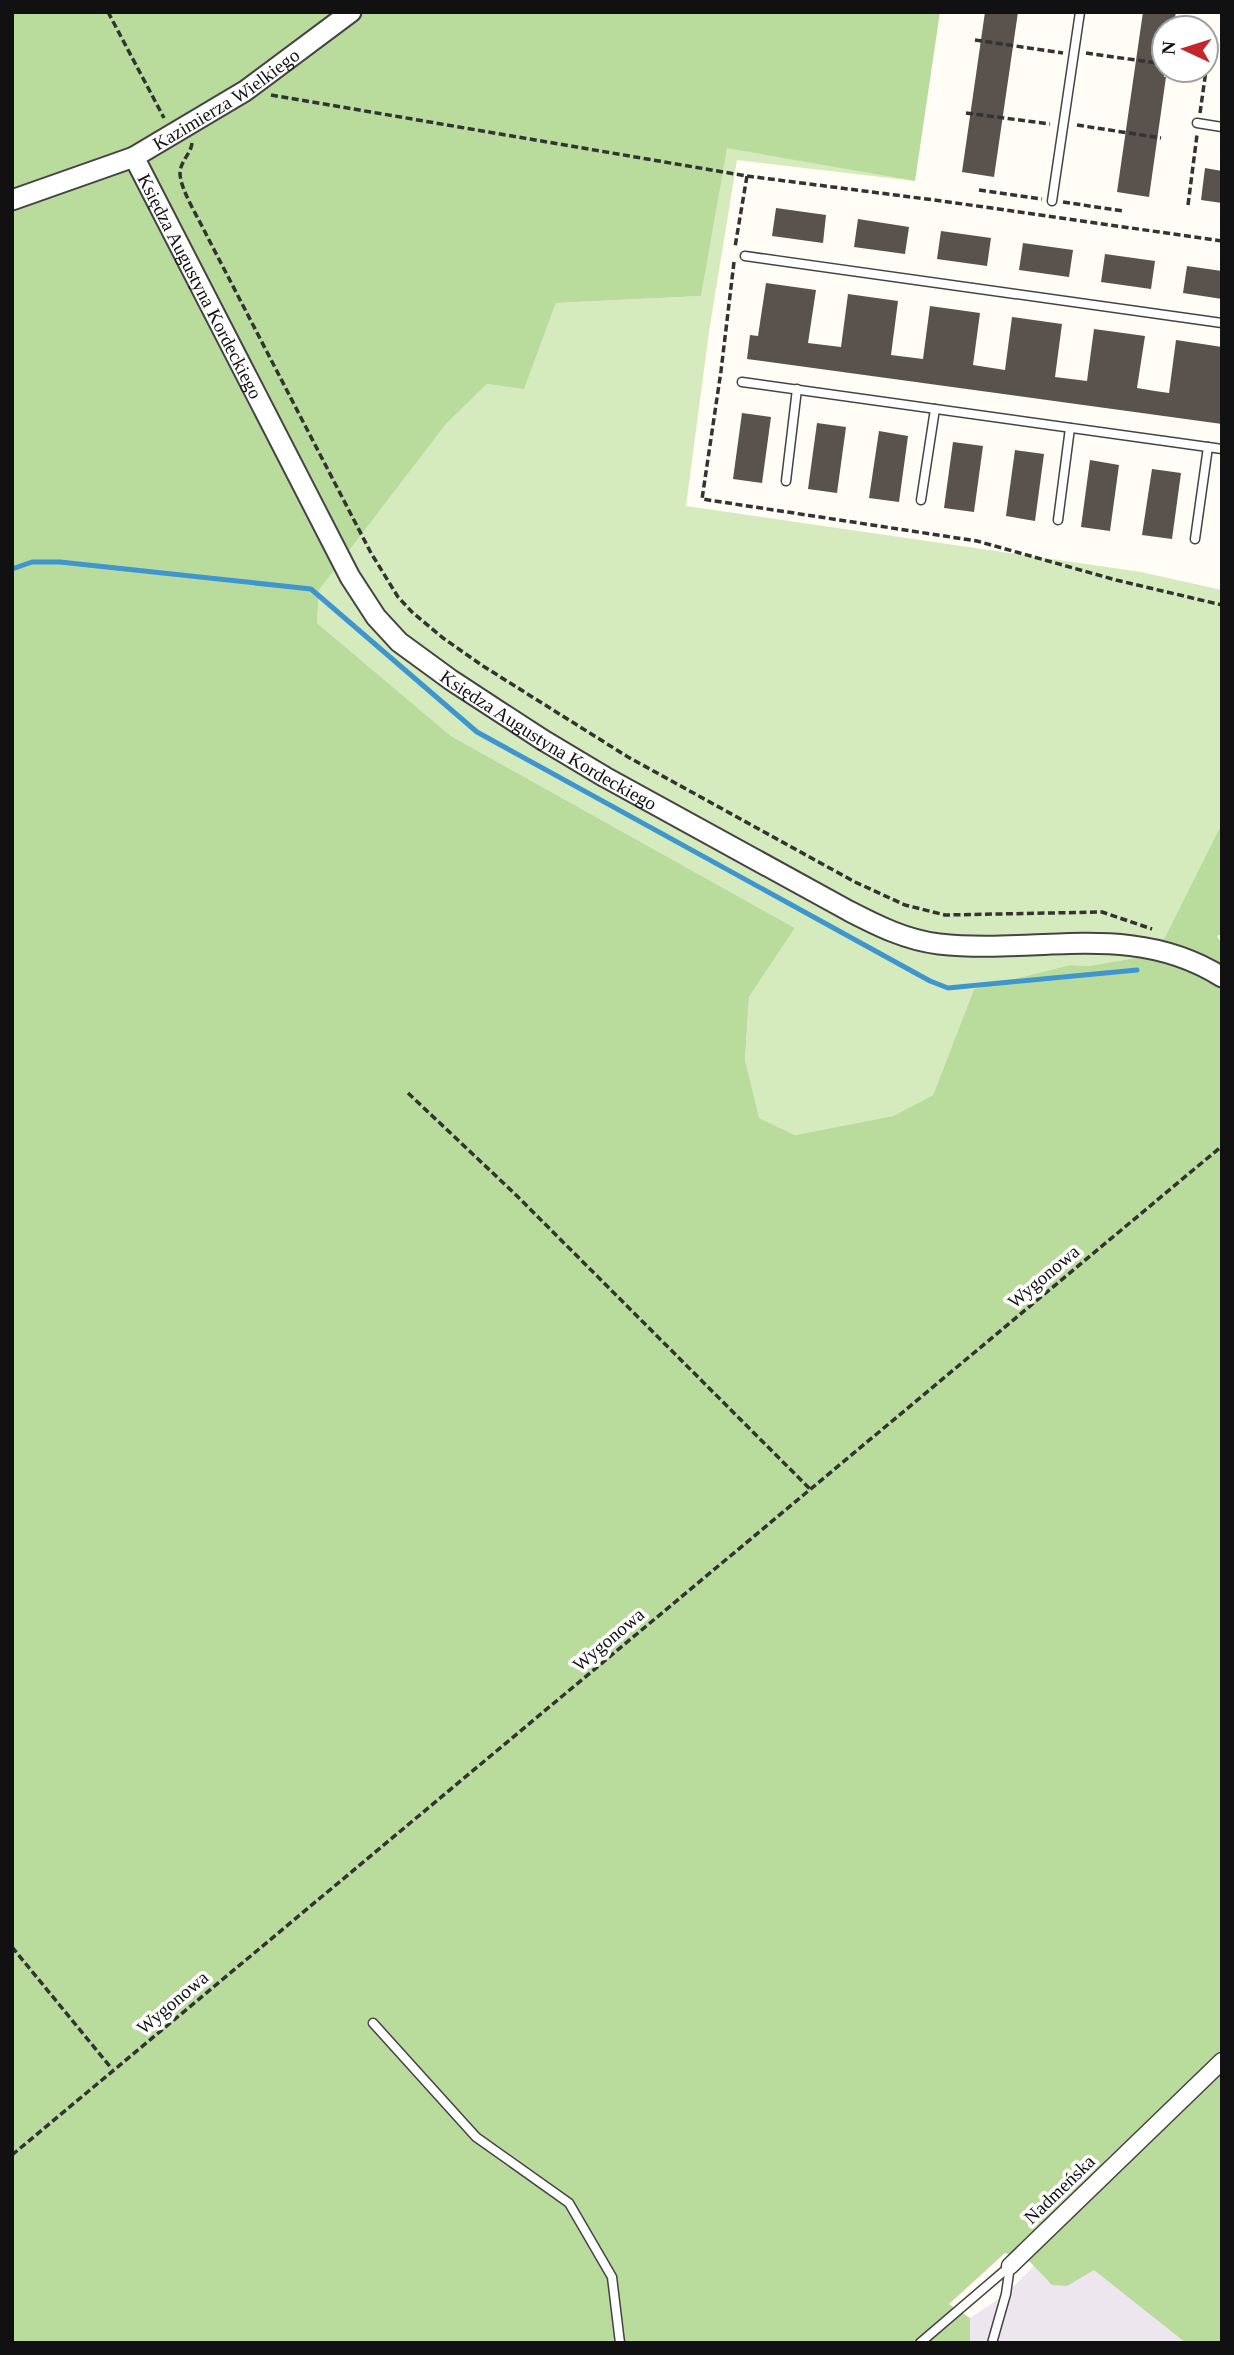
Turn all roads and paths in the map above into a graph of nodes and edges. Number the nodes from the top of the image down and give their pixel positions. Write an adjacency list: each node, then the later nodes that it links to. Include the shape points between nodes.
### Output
1 (108, 12): 13 (path)
2 (351, 12): 7 (street, Kazimierza Wielkiego)
3 (1080, 12): 5 (lane)
4 (975, 40): 5 (path)
5 (1074, 53): 6 (path); 11 (lane)
6 (1150, 62)
7 (245, 91): 10 (street, Kazimierza Wielkiego); 16 (path)
8 (965, 113): 11 (path)
9 (1197, 123): 12 (lane)
10 (194, 124): 13 (street, Kazimierza Wielkiego); 35 (path, via 192,148 180,173 183,186 371,553 398,597 424,623 628,757 905,905 958,916 1102,912)
11 (1063, 124): 14 (path); 19 (lane)
12 (1222, 127)
13 (173, 135): 15 (street, Kazimierza Wielkiego)
14 (1161, 138)
15 (134, 157): 18 (street, Kazimierza Wielkiego); 36 (street, Księdza Augustyna Kordeckiego, via 350,577 376,617 416,655 596,772 897,934 955,945 1141,945 1178,955)
16 (747, 176): 21 (path); 34 (path, via 702,499 977,541)
17 (979, 190): 19 (path)
18 (12, 200)
19 (1052, 201): 20 (path)
20 (1123, 211)
21 (1222, 241)
22 (745, 256): 23 (lane)
23 (1222, 323)
24 (742, 382): 25 (lane)
25 (797, 389): 26 (lane); 30 (lane)
26 (935, 409): 27 (lane); 31 (lane)
27 (1070, 428): 28 (lane); 32 (lane)
28 (1208, 447): 29 (lane); 33 (lane)
29 (1222, 449)
30 (786, 481)
31 (921, 500)
32 (1058, 520)
33 (1195, 539)
34 (1222, 605)
35 (1160, 932)
36 (1222, 977)
37 (408, 1093): 39 (path)
38 (1222, 1146): 39 (path, Wygonowa)
39 (810, 1489): 43 (path, Wygonowa)
40 (12, 1947): 43 (path)
41 (373, 2023): 46 (lane, via 476,2137 569,2203 612,2277)
42 (1222, 2061): 45 (street, Nadmeńska)
43 (112, 2070): 44 (path, Wygonowa)
44 (12, 2155)
45 (1010, 2266): 47 (lane, Nadmeńska); 48 (lane)
46 (620, 2343)
47 (920, 2343)
48 (992, 2343)

